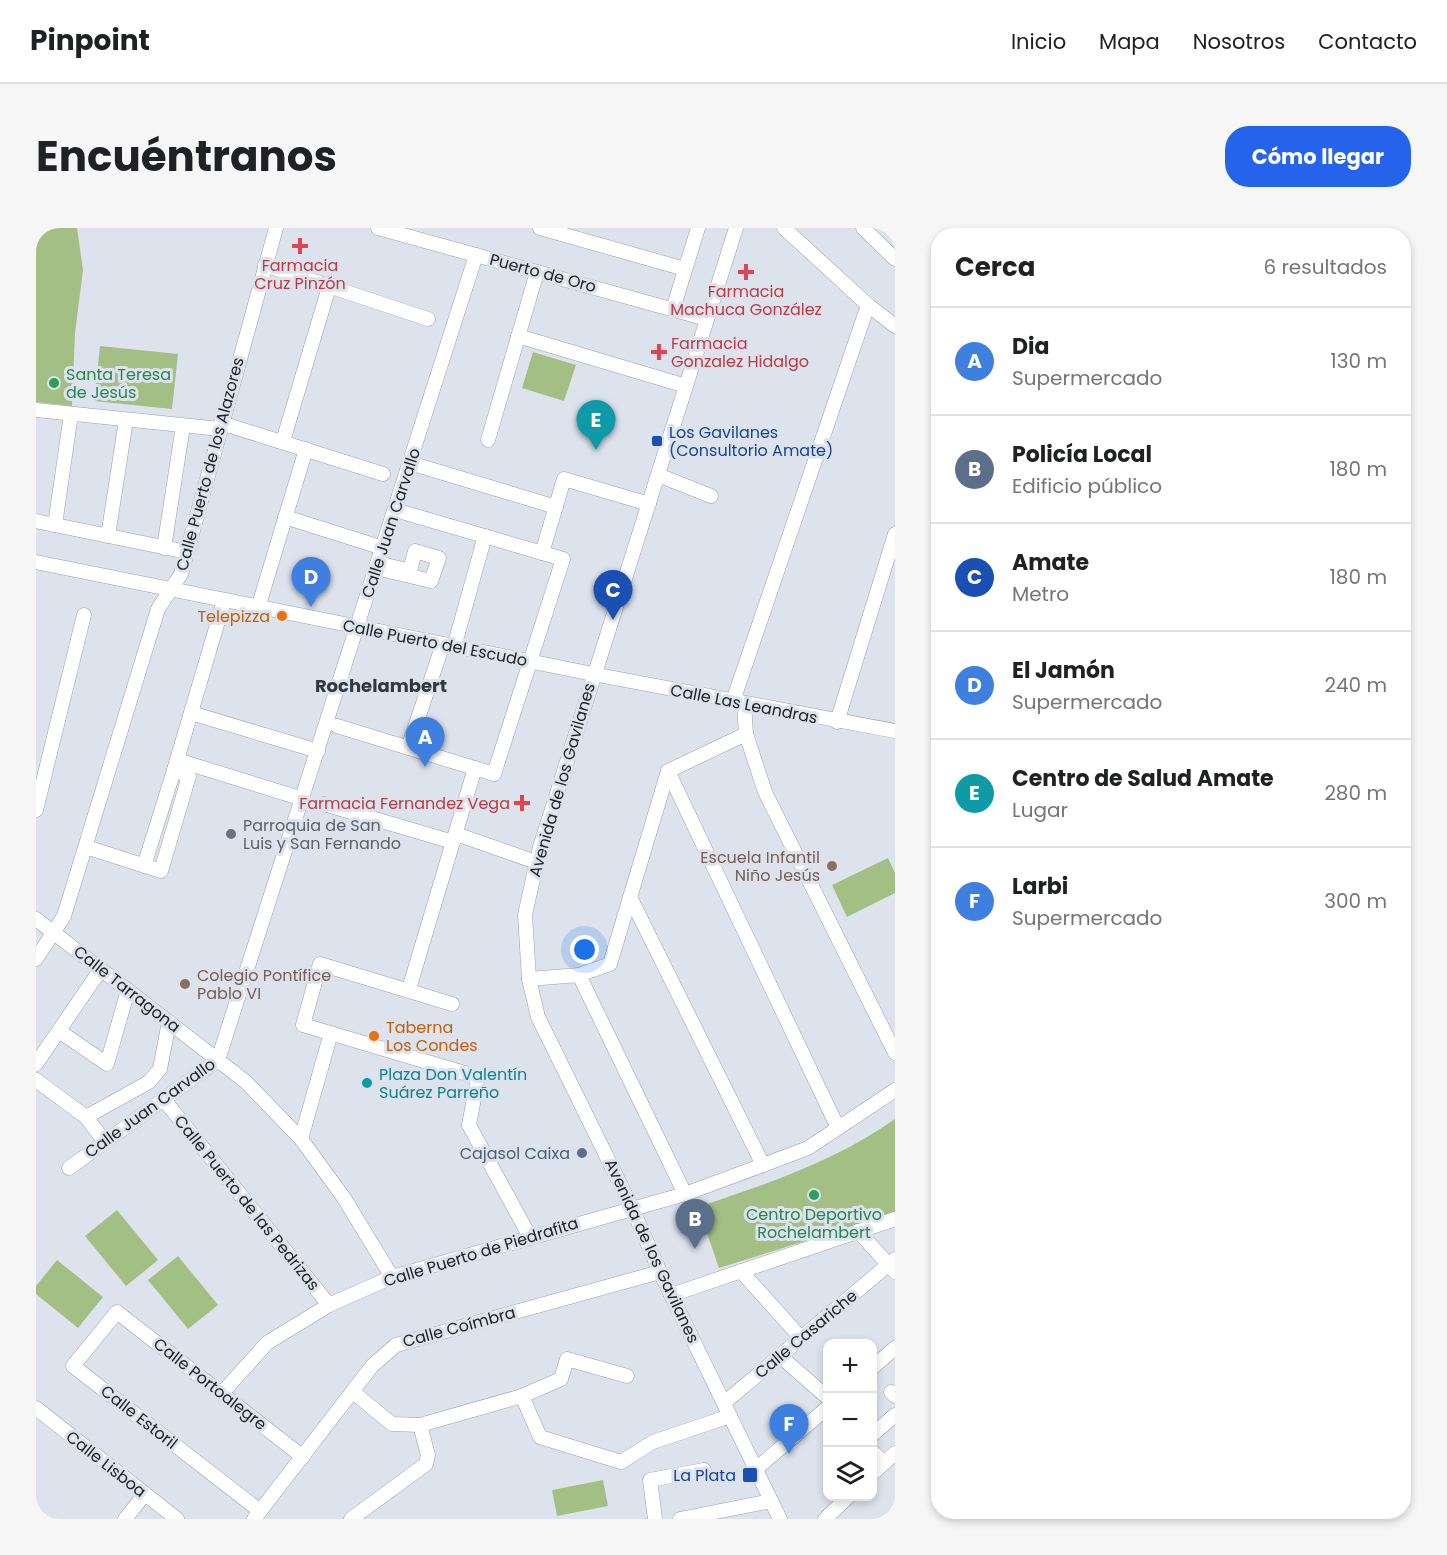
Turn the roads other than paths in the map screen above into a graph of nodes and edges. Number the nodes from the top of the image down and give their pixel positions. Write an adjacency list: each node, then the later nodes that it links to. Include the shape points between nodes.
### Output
1 (276, 228): 10 (street, Calle Puerto de los Alazores)
2 (378, 228): 8 (street, Puerto de Oro)
3 (540, 228): 11 (street)
4 (698, 228): 11 (street)
5 (736, 228): 17 (street, Avenida de los Gavilanes)
6 (784, 228): 14 (street)
7 (862, 228): 9 (street)
8 (476, 255): 12 (street, Puerto de Oro); 29 (street, Calle Juan Carvallo)
9 (895, 259)
10 (265, 265): 13 (street); 25 (street, Calle Puerto de los Alazores)
11 (685, 269): 15 (street)
12 (537, 272): 15 (street, Puerto de Oro); 19 (street)
13 (329, 287): 16 (street); 27 (street)
14 (868, 305): 18 (street); 55 (street)
15 (673, 309): 17 (street, Puerto de Oro)
16 (428, 319)
17 (707, 319): 20 (street, Avenida de los Gavilanes)
18 (894, 325)
19 (518, 336): 20 (street); 26 (street)
20 (686, 386): 31 (street, Avenida de los Gavilanes)
21 (36, 411): 22 (street)
22 (71, 414): 23 (street); 38 (street)
23 (126, 420): 24 (street); 40 (street)
24 (183, 426): 25 (street); 42 (street)
25 (220, 426): 27 (street); 44 (street, Calle Puerto de los Alazores)
26 (488, 440)
27 (283, 441): 28 (street)
28 (306, 449): 30 (street); 36 (street)
29 (410, 463): 34 (street); 35 (street, Calle Juan Carvallo)
30 (383, 474)
31 (658, 475): 32 (street); 33 (street, Avenida de los Gavilanes)
32 (711, 496)
33 (649, 504): 34 (street, via 564,480); 54 (street, Avenida de los Gavilanes)
34 (556, 507): 45 (street)
35 (395, 510): 41 (street); 43 (street, Calle Juan Carvallo)
36 (285, 517): 43 (street); 49 (street)
37 (36, 521): 38 (street)
38 (55, 525): 40 (street)
39 (895, 534): 57 (street)
40 (108, 536): 42 (street)
41 (485, 536): 45 (street); 52 (street)
42 (164, 548): 44 (street)
43 (383, 548): 51 (street, Calle Juan Carvallo)
44 (187, 552): 47 (street, Calle Puerto de los Alazores, via 181,574)
45 (542, 553): 53 (street, via 563,559)
46 (36, 562): 47 (street, Calle Puerto del Escudo)
47 (171, 590): 48 (street, Calle Puerto del Escudo); 70 (street, Calle Puerto de los Alazores, via 158,609)
48 (224, 601): 49 (street, Calle Puerto del Escudo); 56 (street)
49 (258, 608): 51 (street, Calle Puerto del Escudo)
50 (84, 615): 68 (street)
51 (357, 627): 52 (street, Calle Puerto del Escudo); 62 (street, Calle Juan Carvallo)
52 (448, 645): 53 (street, Calle Puerto del Escudo); 61 (street)
53 (531, 662): 54 (street, Calle Puerto del Escudo); 64 (street, via 494,774)
54 (593, 674): 55 (street, Calle Las Leandras); 71 (street, Avenida de los Gavilanes)
55 (739, 702): 57 (street, Calle Las Leandras); 60 (street)
56 (191, 713): 62 (street); 63 (street)
57 (837, 722): 59 (street, Calle Las Leandras)
58 (337, 726): 61 (street)
59 (895, 731)
60 (746, 734): 65 (street); 85 (street, via 765,792)
61 (408, 748): 64 (street)
62 (318, 751): 66 (street, Calle Juan Carvallo)
63 (176, 765): 66 (street); 70 (street, via 189,776 161,871)
64 (475, 768): 69 (street)
65 (668, 771): 72 (street); 92 (street)
66 (303, 799): 86 (street, Calle Juan Carvallo)
67 (324, 804): 69 (street)
68 (36, 810)
69 (454, 838): 71 (street); 79 (street)
70 (86, 847): 74 (street, Calle Puerto de los Alazores)
71 (536, 862): 78 (street, Avenida de los Gavilanes, via 525,915)
72 (630, 897): 77 (street, via 610,964); 95 (street)
73 (36, 919): 74 (street, Calle Tarragona)
74 (55, 933): 75 (street, Calle Puerto de los Alazores); 76 (street, Calle Tarragona)
75 (36, 959)
76 (101, 969): 80 (street, Calle Tarragona); 83 (street)
77 (579, 975): 78 (street); 97 (street)
78 (528, 979): 98 (street, Avenida de los Gavilanes, via 538,1017)
79 (409, 989): 81 (street); 84 (street, via 320,964 303,1025)
80 (128, 990): 82 (street, Calle Tarragona); 83 (street, via 107,1064)
81 (452, 1004)
82 (169, 1022): 86 (street, Calle Tarragona); 91 (street, via 160,1069 148,1082)
83 (59, 1031): 87 (street)
84 (331, 1034): 93 (street); 101 (street, via 478,1077 469,1125)
85 (895, 1053)
86 (218, 1060): 90 (street, Calle Juan Carvallo); 93 (street, Calle Tarragona, via 246,1082)
87 (36, 1064)
88 (36, 1080): 91 (street)
89 (895, 1090): 92 (street, Calle Puerto de Piedrafita)
90 (165, 1101): 94 (street, Calle Juan Carvallo); 107 (street, Calle Puerto de las Pedrizas)
91 (86, 1117): 94 (street)
92 (838, 1128): 95 (street, Calle Puerto de Piedrafita, via 808,1148)
93 (301, 1139): 105 (street, Calle Tarragona, via 344,1198)
94 (104, 1141): 96 (street, Calle Juan Carvallo)
95 (763, 1165): 97 (street, Calle Puerto de Piedrafita)
96 (69, 1168)
97 (685, 1194): 98 (street, Calle Puerto de Piedrafita)
98 (632, 1208): 101 (street, Calle Puerto de Piedrafita); 104 (street, Avenida de los Gavilanes)
99 (895, 1219): 100 (street)
100 (858, 1231): 102 (street); 103 (street)
101 (530, 1237): 105 (street, Calle Puerto de Piedrafita)
102 (893, 1265): 109 (street, Calle Casariche)
103 (741, 1271): 106 (street); 109 (street)
104 (660, 1272): 106 (street, Avenida de los Gavilanes); 114 (street, Calle Coímbra, via 396,1345 372,1366)
105 (392, 1277): 107 (street, Calle Puerto de Piedrafita)
106 (671, 1294): 119 (street, Avenida de los Gavilanes)
107 (329, 1305): 115 (street, Calle Puerto de Piedrafita, via 267,1342)
108 (117, 1312): 115 (street, Calle Portoalegre); 134 (street, Calle Estoril, via 73,1366)
109 (801, 1338): 111 (street, Calle Casariche)
110 (895, 1348): 112 (street)
111 (780, 1356): 116 (street); 119 (street, Calle Casariche)
112 (877, 1364)
113 (627, 1376): 117 (street, via 567,1359 561,1379)
114 (353, 1392): 122 (street, via 392,1424); 126 (street, Calle Coímbra)
115 (222, 1393): 126 (street, Calle Portoalegre)
116 (823, 1394)
117 (522, 1396): 119 (street, via 540,1437 621,1462 652,1442); 122 (street)
118 (36, 1408): 131 (street, Calle Lisboa)
119 (727, 1409): 128 (street, Avenida de los Gavilanes)
120 (823, 1411): 128 (street)
121 (895, 1415): 123 (street)
122 (420, 1425): 137 (street, via 428,1455 426,1464)
123 (877, 1431)
124 (895, 1453): 127 (street)
125 (877, 1455): 127 (street)
126 (303, 1457): 134 (street, Calle Coímbra)
127 (884, 1463): 130 (street)
128 (756, 1469): 132 (street, Avenida de los Gavilanes)
129 (704, 1470): 138 (street, via 650,1480)
130 (877, 1470)
131 (145, 1494): 135 (street); 136 (street, Calle Lisboa)
132 (771, 1501): 139 (street); 140 (street, Avenida de los Gavilanes)
133 (845, 1501): 141 (street)
134 (257, 1515)
135 (125, 1519)
136 (177, 1519)
137 (351, 1519)
138 (655, 1519)
139 (680, 1519)
140 (780, 1519)
141 (825, 1519)

